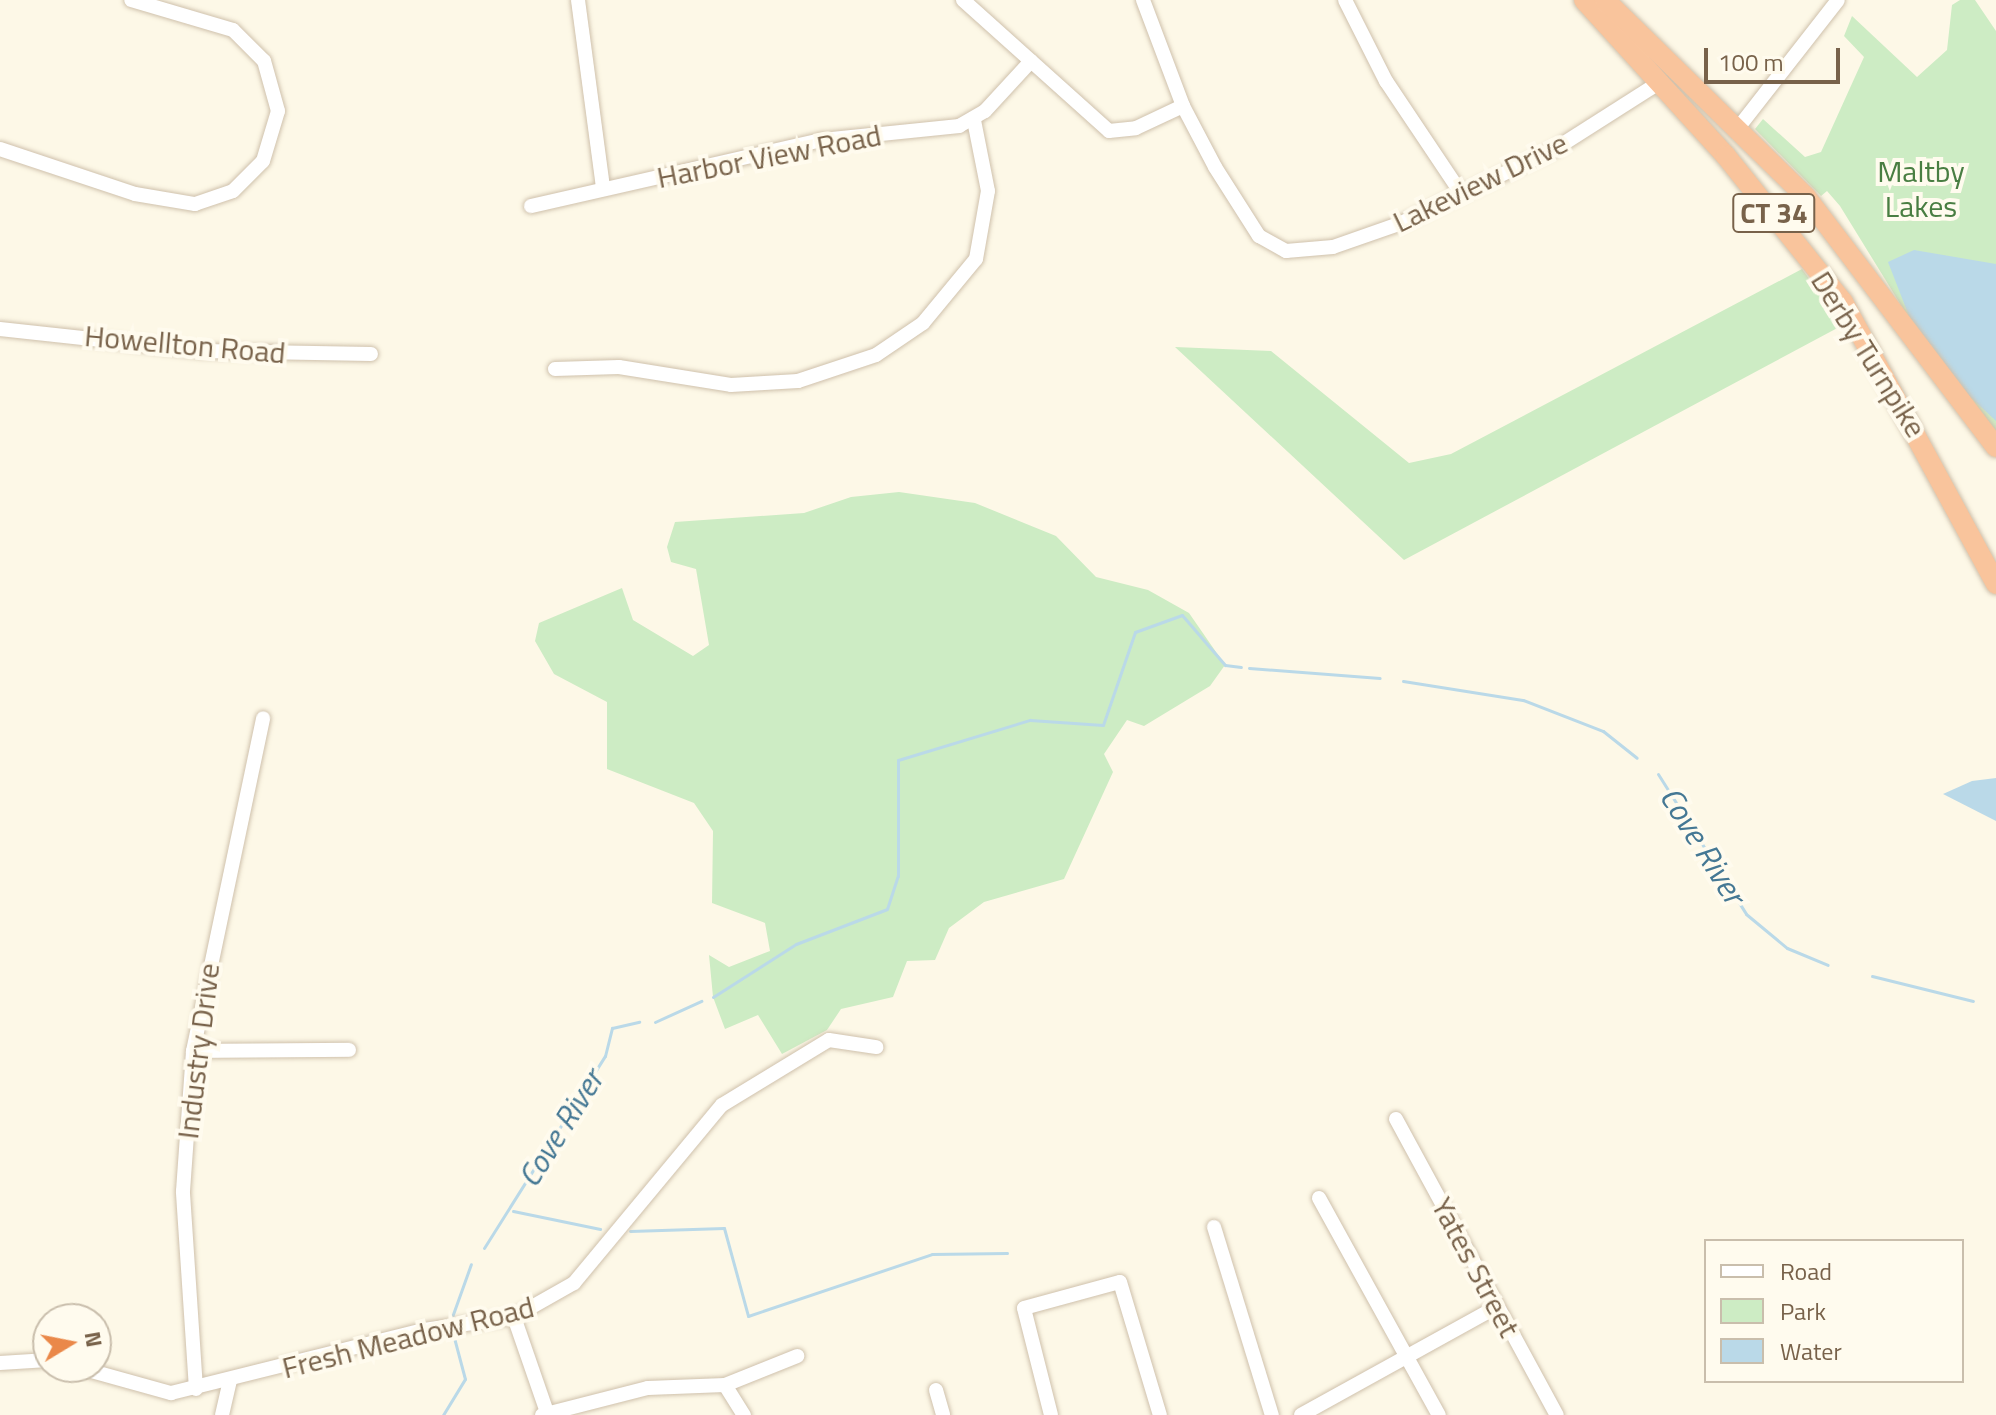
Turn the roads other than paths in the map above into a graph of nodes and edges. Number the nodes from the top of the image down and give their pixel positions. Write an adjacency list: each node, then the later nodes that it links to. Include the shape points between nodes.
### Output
1 (131, 0): 14 (street, via 220,25 258,53 278,98 275,131 263,161 233,191 195,204 135,194)
2 (578, 0): 15 (street)
3 (963, 0): 9 (street)
4 (1143, 0): 11 (street)
5 (1345, 0): 16 (street, via 1386,81)
6 (1584, 0): 10 (highway, Derby Turnpike / CT 34)
7 (1605, 0): 13 (highway, Derby Turnpike / CT 34)
8 (1838, 0): 13 (street)
9 (1031, 61): 11 (street, via 1109,131 1136,128); 12 (street)
10 (1657, 84): 16 (street, Lakeview Drive, via 1555,149); 22 (highway, Derby Turnpike / CT 34, via 1771,210 1843,302)
11 (1183, 106): 16 (street, Lakeview Drive, via 1259,236 1292,252 1362,238)
12 (974, 120): 15 (street, Harbor View Road, via 822,140); 20 (street, via 988,191 976,259 923,323 876,355 798,381 731,385 619,367)
13 (1738, 128): 21 (highway, Derby Turnpike / CT 34, via 1853,253 1949,391)
14 (0, 149)
15 (603, 188): 17 (street, Harbor View Road)
16 (1459, 190)
17 (531, 206)
18 (0, 329): 19 (street, Howellton Road, via 202,351)
19 (371, 354)
20 (555, 369)
21 (1996, 447)
22 (1996, 584)
23 (263, 718): 26 (street, Industry Drive)
24 (876, 1047): 31 (street, Fresh Meadow Road, via 829,1040 722,1105 574,1283)
25 (349, 1050): 26 (street)
26 (193, 1051): 39 (street, Industry Drive, via 183,1191)
27 (1396, 1119): 30 (street, Yates Street)
28 (1319, 1198): 32 (street)
29 (1214, 1227): 48 (street)
30 (1497, 1307): 32 (street); 51 (street, Yates Street)
31 (514, 1317): 37 (street, Fresh Meadow Road, via 424,1330); 42 (street)
32 (1406, 1355): 41 (street); 50 (street)
33 (797, 1356): 38 (street)
34 (32, 1361): 35 (street)
35 (0, 1363)
36 (112, 1378): 39 (street, Fresh Meadow Road, via 155,1392)
37 (230, 1380): 39 (street, Fresh Meadow Road); 43 (street)
38 (725, 1385): 42 (street, via 657,1387); 44 (street)
39 (196, 1389)
40 (936, 1390): 45 (street)
41 (1318, 1411): 49 (street)
42 (545, 1414)
43 (222, 1415)
44 (744, 1415)
45 (943, 1415)
46 (1051, 1415): 47 (street, via 1024,1308 1120,1282)
47 (1160, 1415)
48 (1272, 1415)
49 (1301, 1415)
50 (1439, 1415)
51 (1557, 1415)

